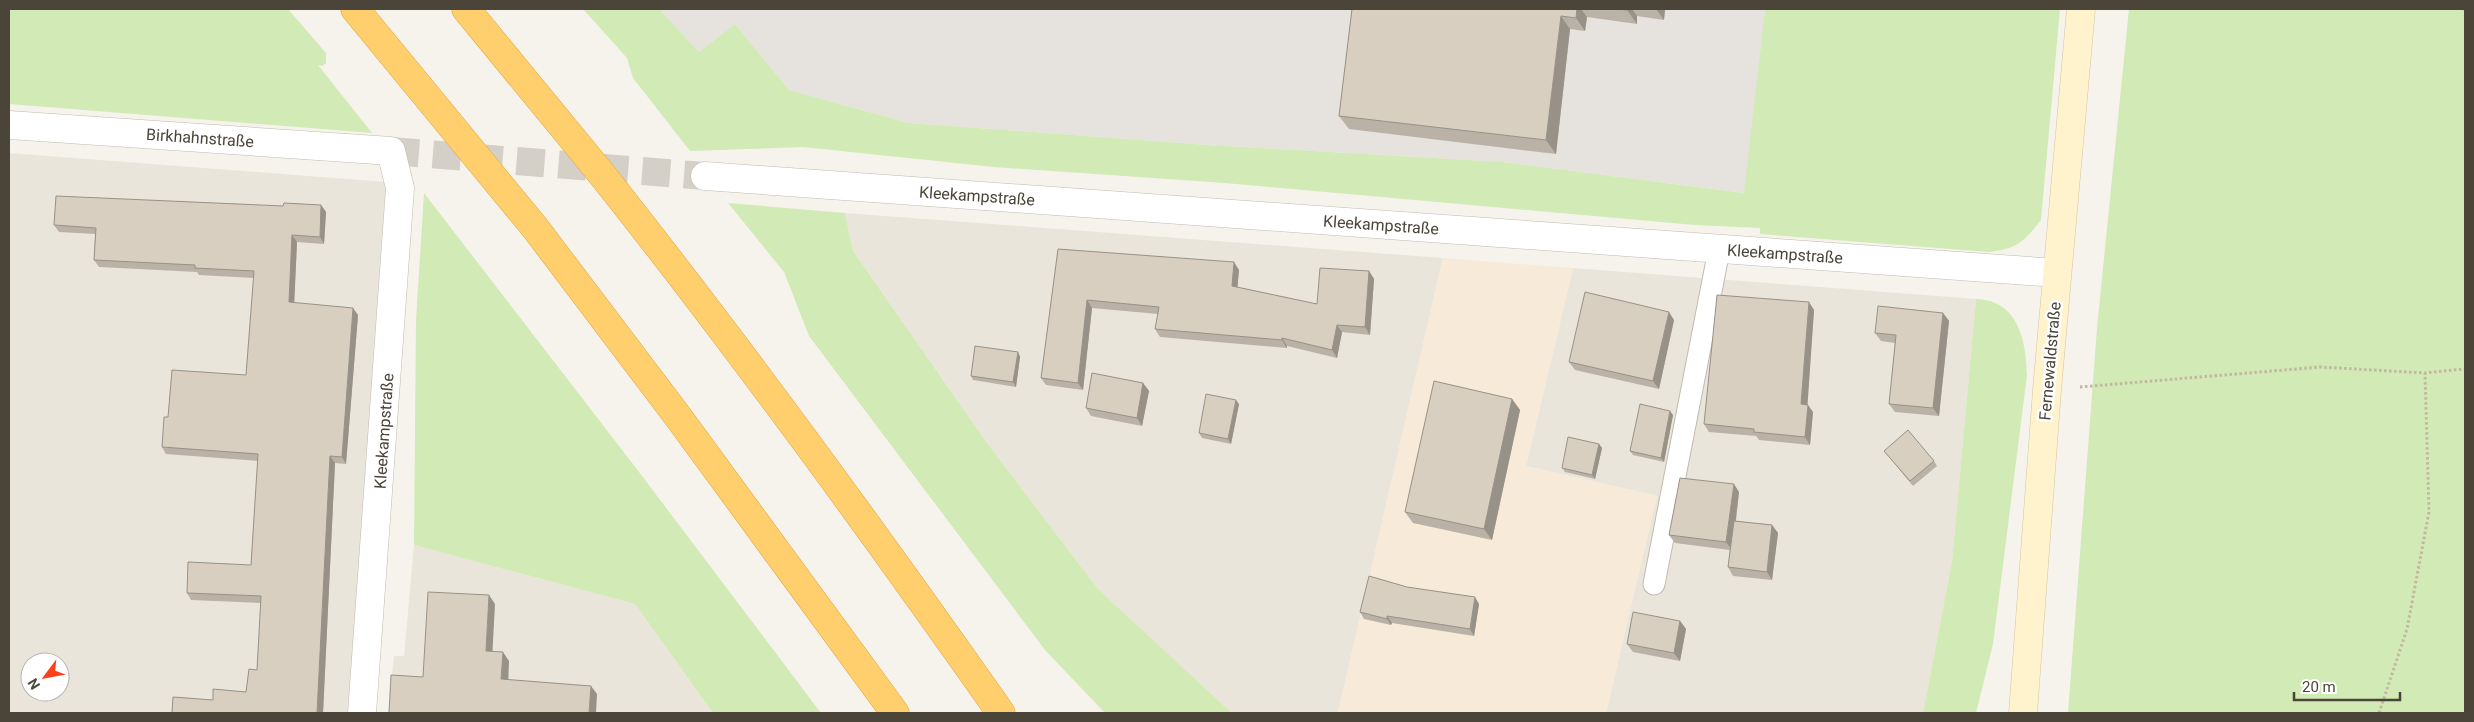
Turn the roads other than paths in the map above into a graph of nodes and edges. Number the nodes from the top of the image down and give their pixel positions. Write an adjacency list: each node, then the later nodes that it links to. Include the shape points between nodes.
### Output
1 (356, 9): 11 (highway, via 536,229 680,418)
2 (466, 9): 12 (highway, via 604,178 747,364)
3 (2081, 9): 8 (main road, Fernewaldstraße)
4 (9, 125): 5 (street, Birkhahnstraße)
5 (391, 151): 10 (street, Kleekampstraße, via 400,188)
6 (705, 176): 7 (street, Kleekampstraße)
7 (1719, 250): 8 (street, Kleekampstraße); 9 (lane)
8 (2057, 272): 13 (main road, Fernewaldstraße)
9 (1654, 584)
10 (362, 713)
11 (895, 713)
12 (1000, 713)
13 (2023, 713)

